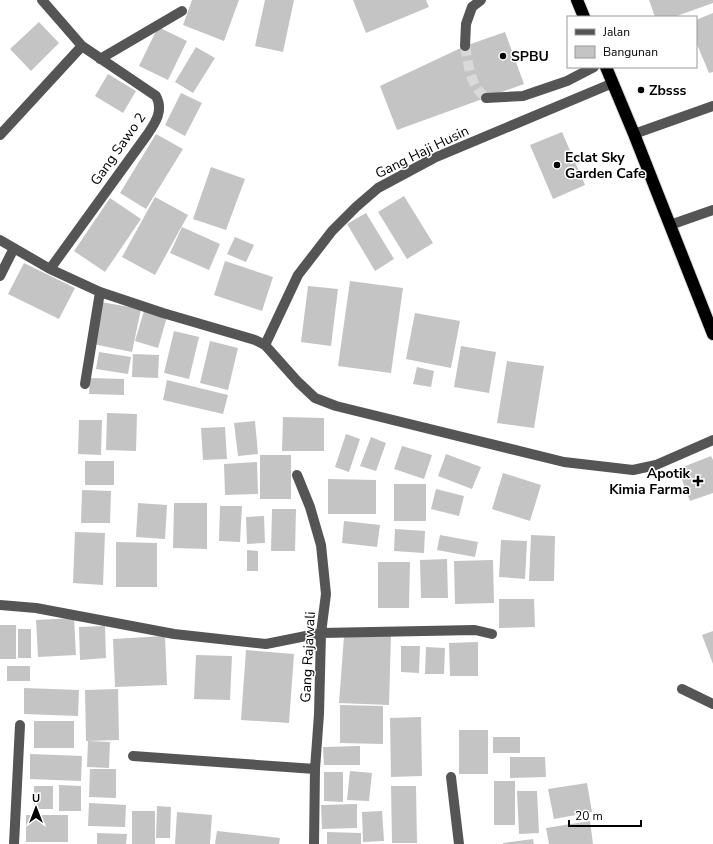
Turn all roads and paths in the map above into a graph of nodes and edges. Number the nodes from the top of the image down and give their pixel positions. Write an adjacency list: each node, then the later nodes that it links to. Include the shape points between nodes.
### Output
1 (42, 0): 6 (street)
2 (482, 0): 7 (street, via 472,7 466,24)
3 (577, 0): 5 (highway)
4 (182, 11): 8 (street)
5 (584, 16)
6 (82, 46): 8 (street); 15 (street)
7 (465, 46)
8 (100, 59): 20 (street, Gang Sawo 2, via 156,96 159,102 157,118)
9 (592, 68): 12 (street, via 567,81 523,96)
10 (606, 68): 11 (highway)
11 (613, 83): 14 (highway); 24 (street, Gang Haji Husin, via 434,158 378,188 332,231 298,275)
12 (486, 98)
13 (713, 106): 14 (street)
14 (634, 134): 17 (highway)
15 (0, 135)
16 (713, 210): 17 (street)
17 (670, 225): 23 (highway)
18 (0, 240): 19 (street)
19 (14, 248): 20 (street); 21 (street)
20 (50, 269): 22 (street)
21 (0, 276)
22 (100, 292): 24 (street); 25 (street)
23 (713, 334)
24 (265, 345): 26 (street, via 315,398 336,406 564,462 633,470 656,465)
25 (85, 384)
26 (713, 440)
27 (297, 475): 29 (street, Gang Rajawali, via 322,545 326,594)
28 (0, 606): 29 (street, via 36,608 174,634 266,644)
29 (322, 633): 30 (street, via 475,630); 35 (street, Gang Rajawali, via 320,714)
30 (492, 634)
31 (682, 689): 32 (street)
32 (713, 704)
33 (20, 724): 37 (street)
34 (133, 756): 35 (street)
35 (315, 769): 38 (street, Gang Rajawali)
36 (451, 777): 39 (street)
37 (14, 844)
38 (314, 844)
39 (459, 844)

